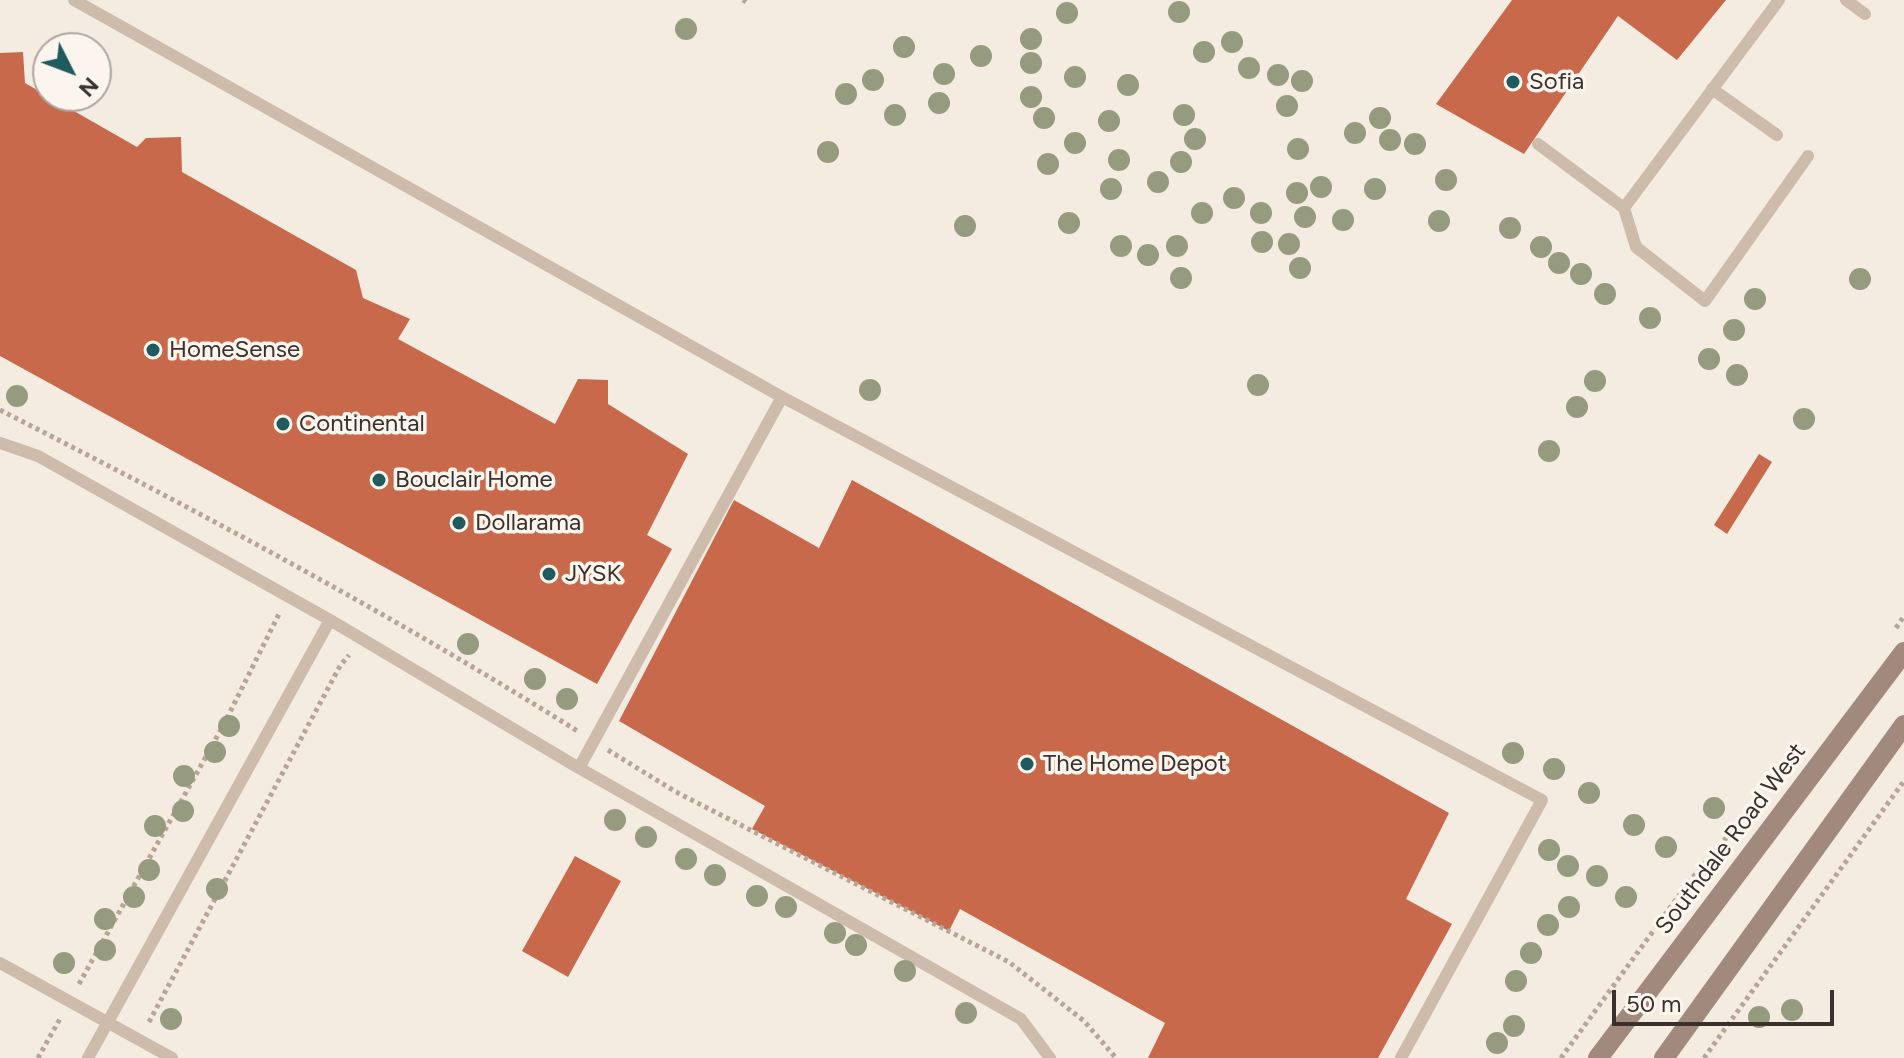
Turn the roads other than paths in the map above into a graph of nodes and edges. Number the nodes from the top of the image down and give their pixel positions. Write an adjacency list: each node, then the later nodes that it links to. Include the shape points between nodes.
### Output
1 (74, 0): 10 (lane)
2 (1779, 0): 5 (lane)
3 (1846, 0): 4 (lane)
4 (1865, 14)
5 (1712, 89): 6 (lane); 9 (lane)
6 (1777, 135)
7 (1538, 144): 9 (lane)
8 (1808, 156): 9 (lane, via 1705,301 1636,247)
9 (1624, 208)
10 (782, 397): 15 (lane); 22 (lane, via 1542,800)
11 (0, 443): 12 (lane, via 38,456)
12 (330, 620): 15 (lane); 18 (lane)
13 (1904, 652): 17 (main road, Southdale Road West)
14 (1904, 725): 25 (main road)
15 (579, 768): 21 (lane, via 1021,1019)
16 (0, 963): 18 (lane)
17 (1632, 1012): 23 (main road, Southdale Road West); 24 (main road)
18 (108, 1023): 19 (lane); 20 (lane)
19 (88, 1058)
20 (172, 1058)
21 (1050, 1058)
22 (1401, 1058)
23 (1598, 1058)
24 (1610, 1058)
25 (1664, 1058)

